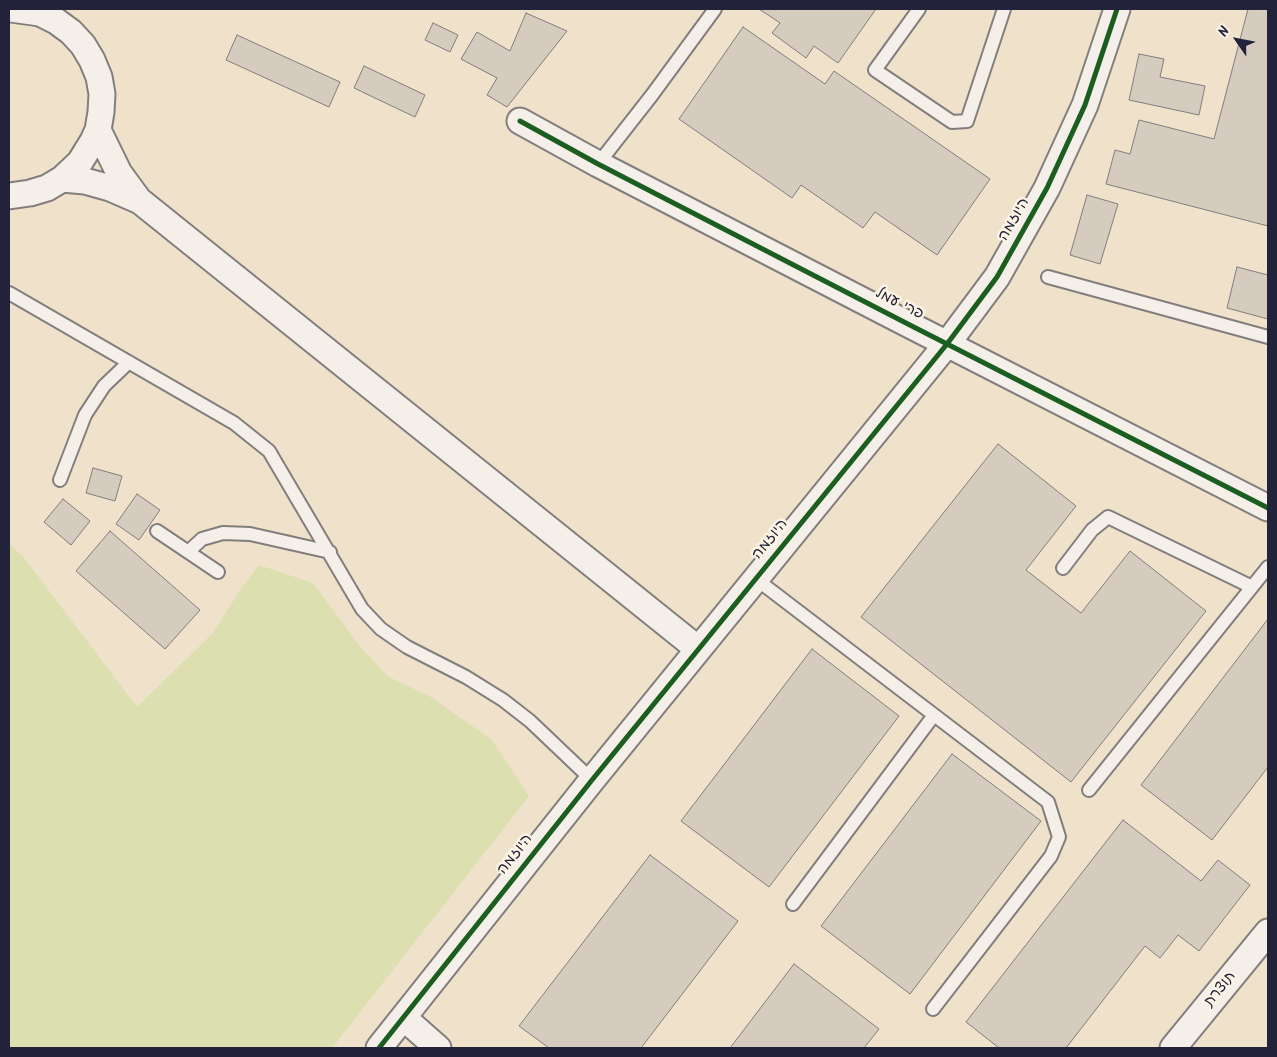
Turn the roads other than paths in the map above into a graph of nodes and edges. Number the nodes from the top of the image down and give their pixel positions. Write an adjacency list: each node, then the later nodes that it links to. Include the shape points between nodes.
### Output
1 (11, 9): 7 (street, via 40,14 56,21 82,45 99,77 102,94)
2 (715, 9): 8 (lane)
3 (919, 9): 4 (lane, via 875,70 952,122 967,121)
4 (1004, 9)
5 (1117, 9): 15 (street, היוזמה, via 1084,105 1047,188 997,277)
6 (520, 121): 8 (street, פרי עמל)
7 (98, 130): 9 (street, via 80,162); 11 (street, via 119,173)
8 (598, 164): 15 (street, פרי עמל)
9 (62, 179): 10 (street, via 47,188); 11 (street, via 110,188)
10 (9, 196)
11 (140, 201): 27 (street)
12 (1048, 277): 14 (lane)
13 (9, 293): 16 (lane)
14 (1268, 337)
15 (947, 344): 18 (street, פרי עמל); 25 (street, היוזמה)
16 (129, 362): 17 (lane, via 104,386 85,415); 21 (lane, via 234,423 269,451)
17 (60, 480)
18 (1268, 508)
19 (157, 531): 20 (lane)
20 (188, 552): 21 (lane, via 202,538 222,533 250,534); 24 (lane)
21 (330, 552): 29 (lane, via 362,609 381,629 406,647 503,700)
22 (1268, 567): 26 (lane)
23 (1063, 568): 26 (lane, via 1092,530 1108,517)
24 (218, 572)
25 (756, 579): 27 (street, היוזמה); 28 (lane)
26 (1252, 586): 30 (lane)
27 (698, 649): 29 (street, היוזמה)
28 (934, 715): 31 (lane); 33 (lane, via 1048,802 1059,837 1051,856)
29 (592, 780): 34 (street, היוזמה)
30 (1089, 790)
31 (793, 904)
32 (1268, 932): 37 (street, תוצרת)
33 (933, 1009)
34 (404, 1018): 35 (street, היוזמה); 36 (street)
35 (380, 1048)
36 (438, 1048)
37 (1173, 1048)

